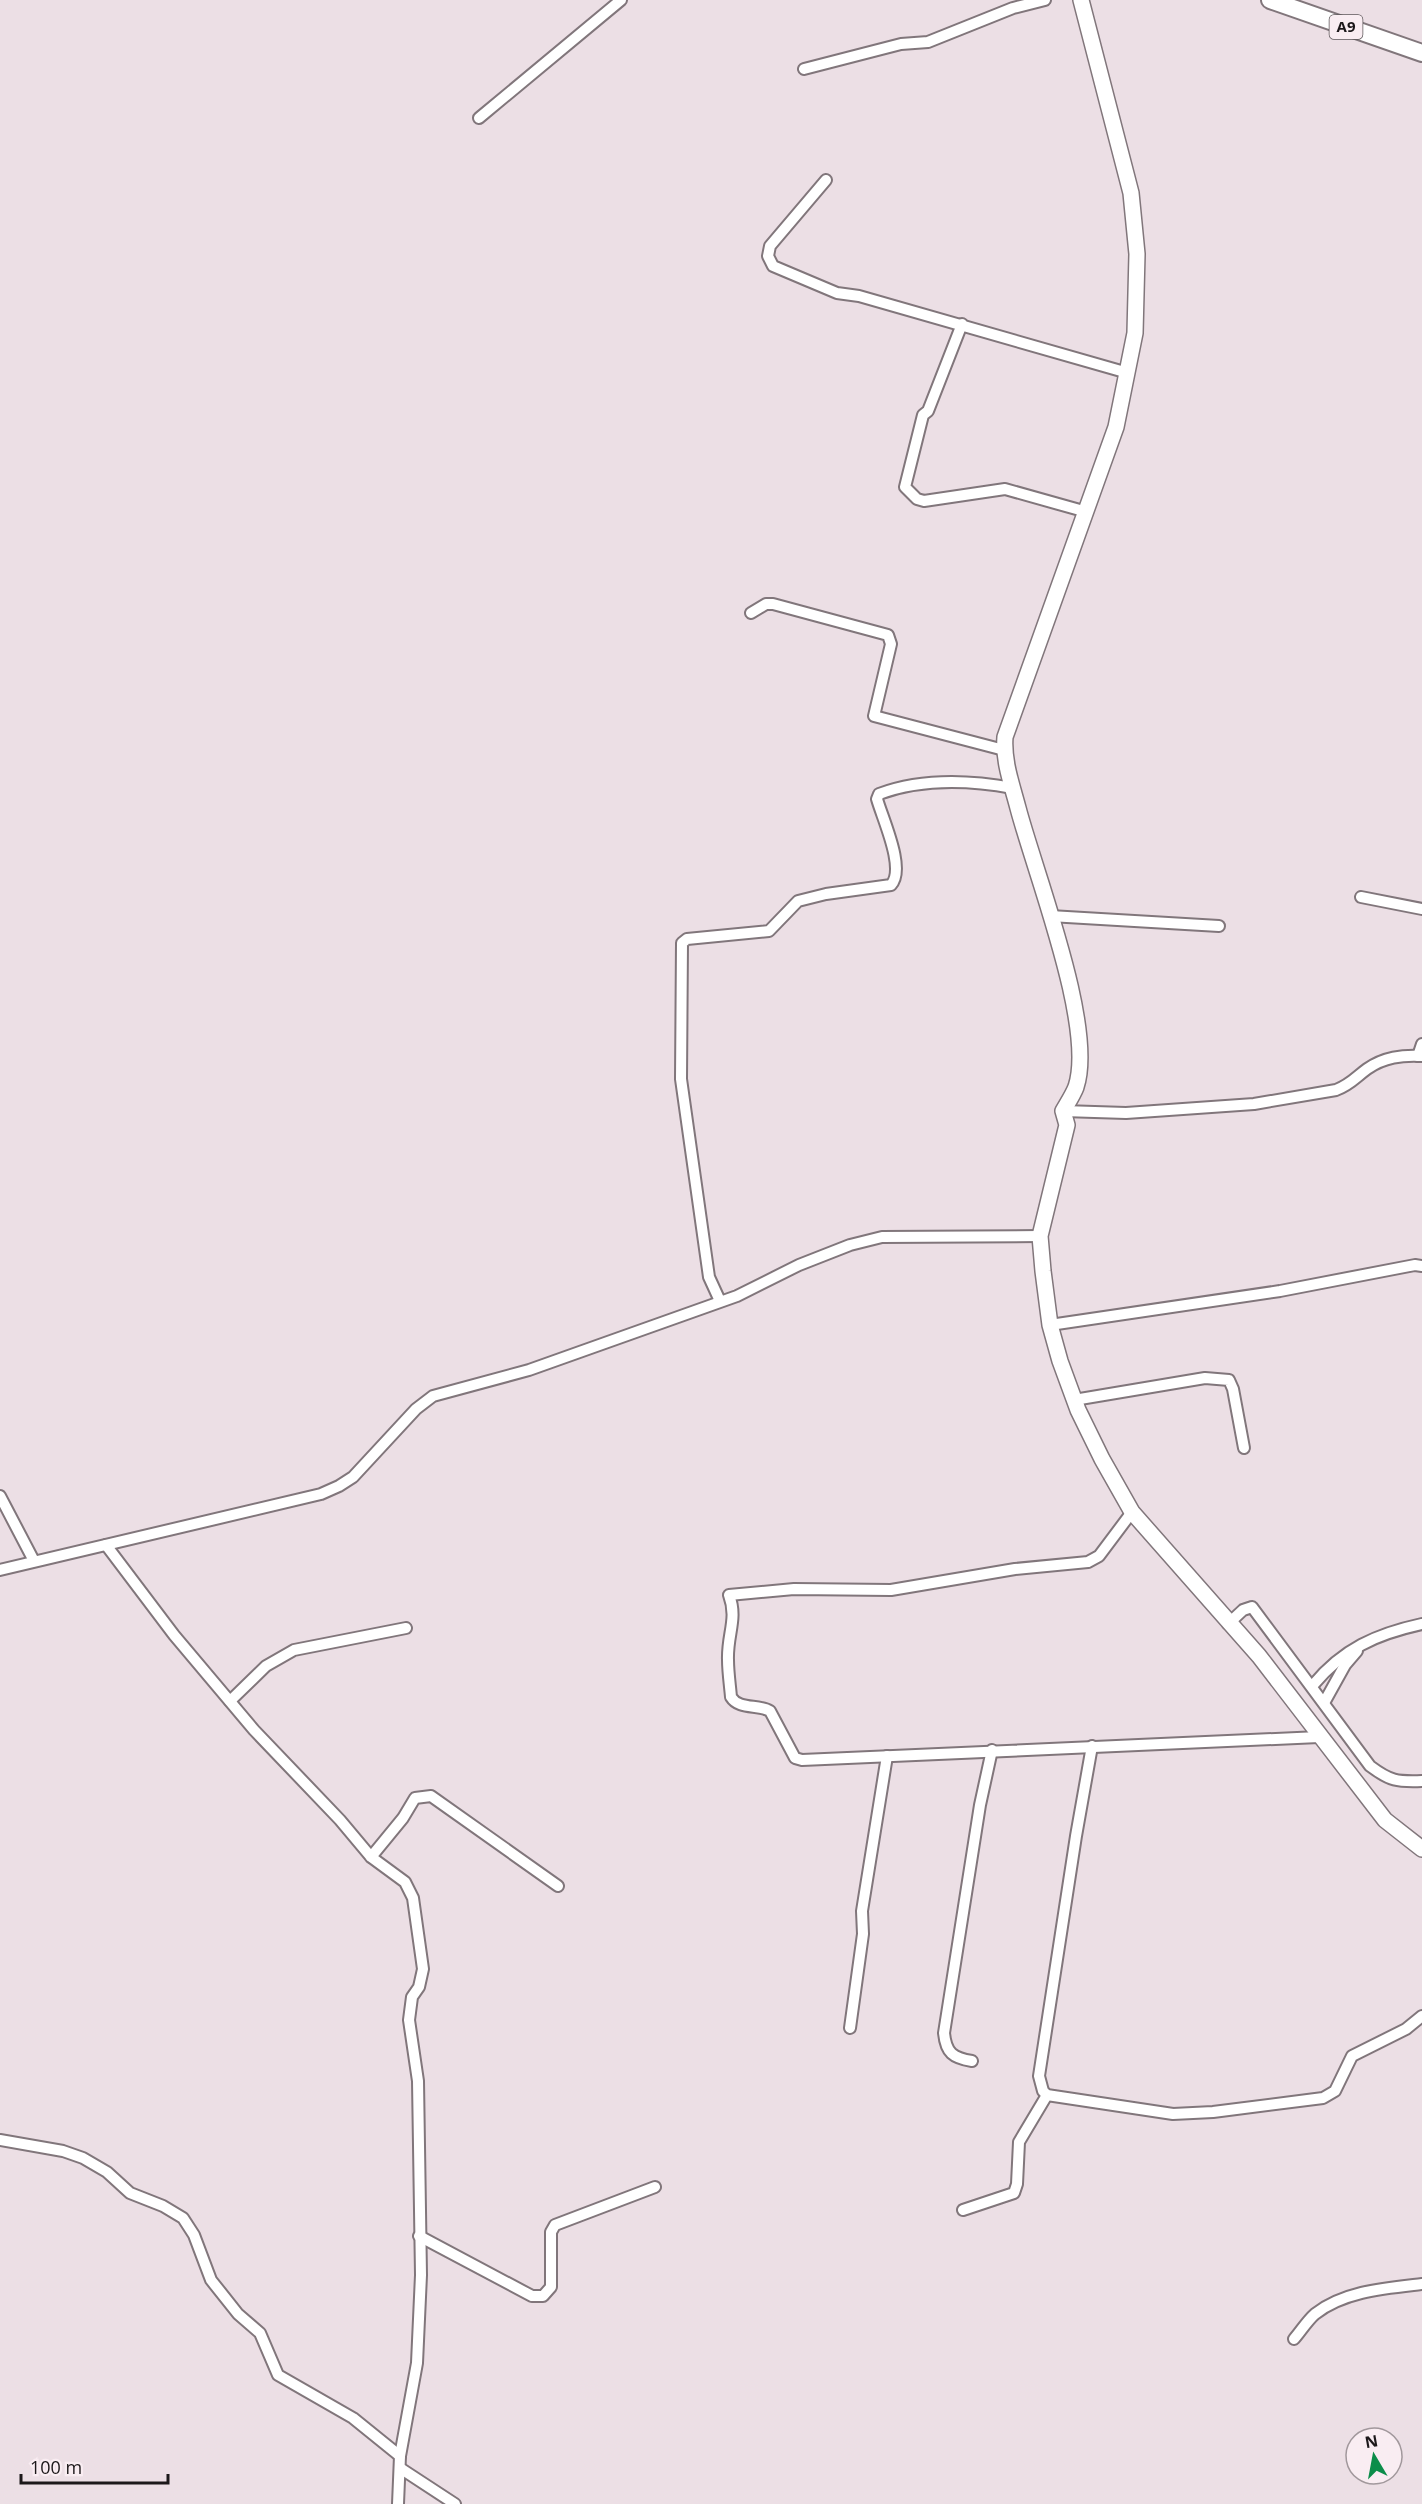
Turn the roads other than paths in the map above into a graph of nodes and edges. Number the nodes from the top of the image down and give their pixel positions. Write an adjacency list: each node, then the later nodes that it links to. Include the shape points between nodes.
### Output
1 (621, 0): 7 (street)
2 (1045, 0): 6 (street, via 1013,8 928,42 901,44)
3 (1080, 0): 10 (street, via 1131,194 1135,223 1137,297)
4 (1270, 0): 5 (main road, A9)
5 (1422, 53)
6 (804, 69)
7 (479, 118)
8 (826, 180): 9 (street, via 770,246 769,261 789,274 837,293)
9 (962, 324): 10 (street); 11 (street, via 928,411 923,415 905,487 924,501 1005,489)
10 (1128, 373): 11 (street, via 1116,428)
11 (1087, 512): 13 (street, via 1009,724)
12 (751, 613): 13 (street, via 773,604 888,635 891,644 874,716)
13 (1004, 750): 14 (street)
14 (1013, 788): 17 (street); 24 (street, via 959,781 879,794 877,799 898,867 891,885 798,901 769,931 687,939 682,943 681,1079 710,1277)
15 (1361, 897): 16 (street)
16 (1422, 909)
17 (1050, 916): 18 (street); 21 (street, via 1064,962 1080,1053 1076,1088)
18 (1219, 926)
19 (1422, 1044): 20 (street)
20 (1420, 1056): 21 (street, via 1387,1058 1336,1090 1254,1104 1126,1113)
21 (1063, 1111): 22 (street, via 1067,1125)
22 (1040, 1236): 24 (street, via 882,1237 850,1245); 25 (street)
23 (1422, 1266): 25 (street, via 1415,1264 1280,1291)
24 (720, 1301): 30 (street, via 529,1370 433,1396 416,1408 353,1477 330,1490)
25 (1050, 1325): 26 (street)
26 (1074, 1400): 27 (street, via 1205,1378 1229,1380); 29 (street)
27 (1244, 1448)
28 (0, 1496): 31 (street)
29 (1132, 1512): 33 (street); 43 (street, via 1100,1557 1088,1562 1015,1569 891,1590 794,1589 729,1595 735,1611 728,1660 734,1702 770,1711 795,1758)
30 (106, 1545): 31 (street); 38 (street)
31 (34, 1561): 32 (street)
32 (0, 1570)
33 (1228, 1624): 37 (street, via 1252,1607); 40 (street, via 1259,1656)
34 (1422, 1624): 36 (street)
35 (406, 1628): 38 (street, via 294,1650 266,1666)
36 (1366, 1642): 37 (street, via 1333,1661); 39 (street, via 1345,1665)
37 (1313, 1685): 39 (street)
38 (230, 1701): 46 (street)
39 (1324, 1701): 44 (street, via 1370,1766 1399,1782)
40 (1319, 1737): 41 (street); 45 (street, via 1385,1820)
41 (1092, 1746): 42 (street); 51 (street, via 1039,2076)
42 (992, 1750): 43 (street); 50 (street, via 944,2033 949,2053)
43 (887, 1756): 49 (street, via 862,1911 863,1934)
44 (1422, 1781)
45 (1422, 1850)
46 (371, 1857): 47 (street, via 415,1798 431,1796); 55 (street, via 405,1882 414,1898 419,1931 423,1970 412,1997 409,2020 418,2081)
47 (558, 1886)
48 (1422, 2016): 51 (street, via 1406,2029 1353,2056 1335,2091 1323,2097 1173,2114)
49 (850, 2028)
50 (972, 2061)
51 (1047, 2095): 54 (street, via 1019,2142 1014,2193)
52 (0, 2140): 58 (street, via 83,2158 107,2172 130,2193 183,2218 194,2235 211,2280 238,2314 260,2333 278,2375 346,2413)
53 (655, 2187): 55 (street, via 552,2228 551,2287 543,2296 524,2291)
54 (963, 2210)
55 (419, 2236): 58 (street, via 417,2363)
56 (1422, 2284): 57 (street, via 1374,2290 1334,2303 1313,2316)
57 (1294, 2339)
58 (400, 2456): 59 (street)
59 (400, 2468): 60 (street); 61 (street)
60 (398, 2504)
61 (455, 2504)

